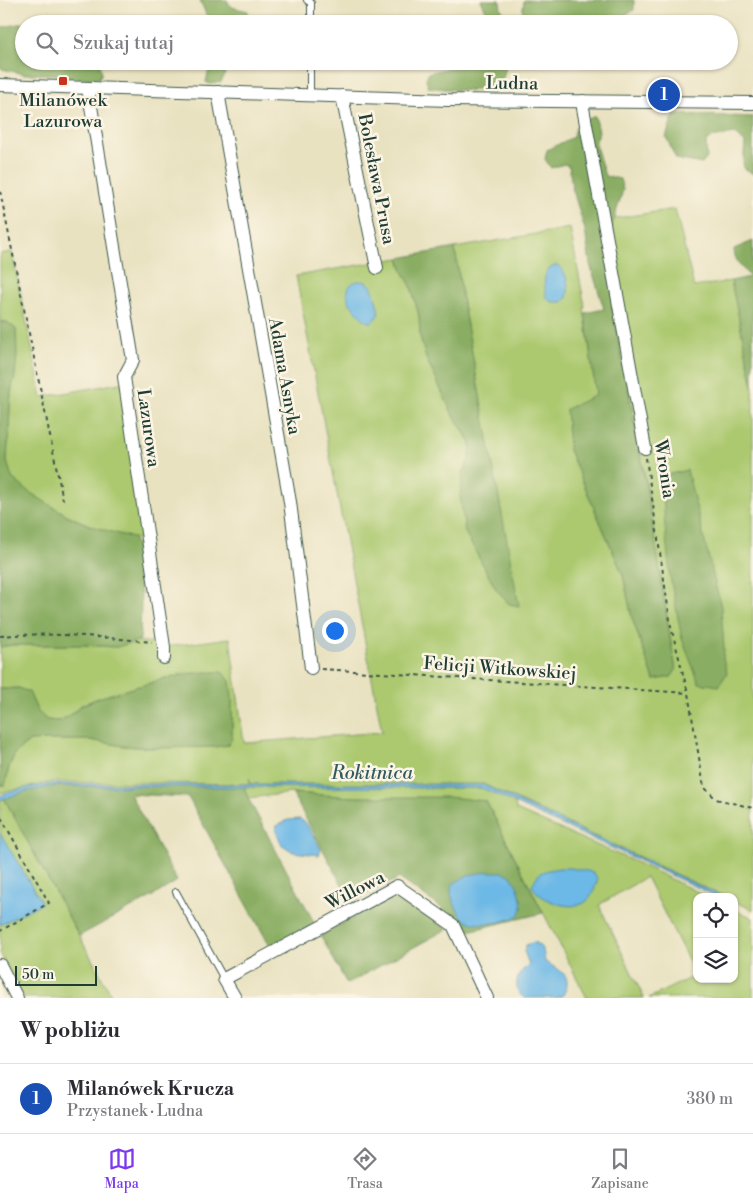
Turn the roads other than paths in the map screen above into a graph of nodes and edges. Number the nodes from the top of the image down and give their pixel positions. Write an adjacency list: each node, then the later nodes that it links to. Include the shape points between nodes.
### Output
1 (307, 0): 2 (lane, via 311,3)
2 (311, 15)
3 (310, 70): 7 (lane)
4 (0, 85): 5 (street, Ludna)
5 (88, 88): 6 (street, Ludna); 13 (street, Lazurowa, via 134,360 124,377)
6 (218, 92): 7 (street, Ludna); 14 (street, Adama Asnyka, via 290,502)
7 (310, 95): 8 (street, Ludna)
8 (342, 96): 9 (street, Ludna); 11 (street, Bolesława Prusa)
9 (583, 101): 10 (street, Ludna); 12 (street, Wronia)
10 (753, 103)
11 (377, 268)
12 (645, 448)
13 (164, 658)
14 (311, 668)
15 (176, 892): 17 (lane)
16 (0, 965): 18 (street)
17 (224, 979): 19 (street); 20 (street, Willowa, via 396,886 452,925)
18 (17, 998)
19 (235, 998)
20 (487, 998)

